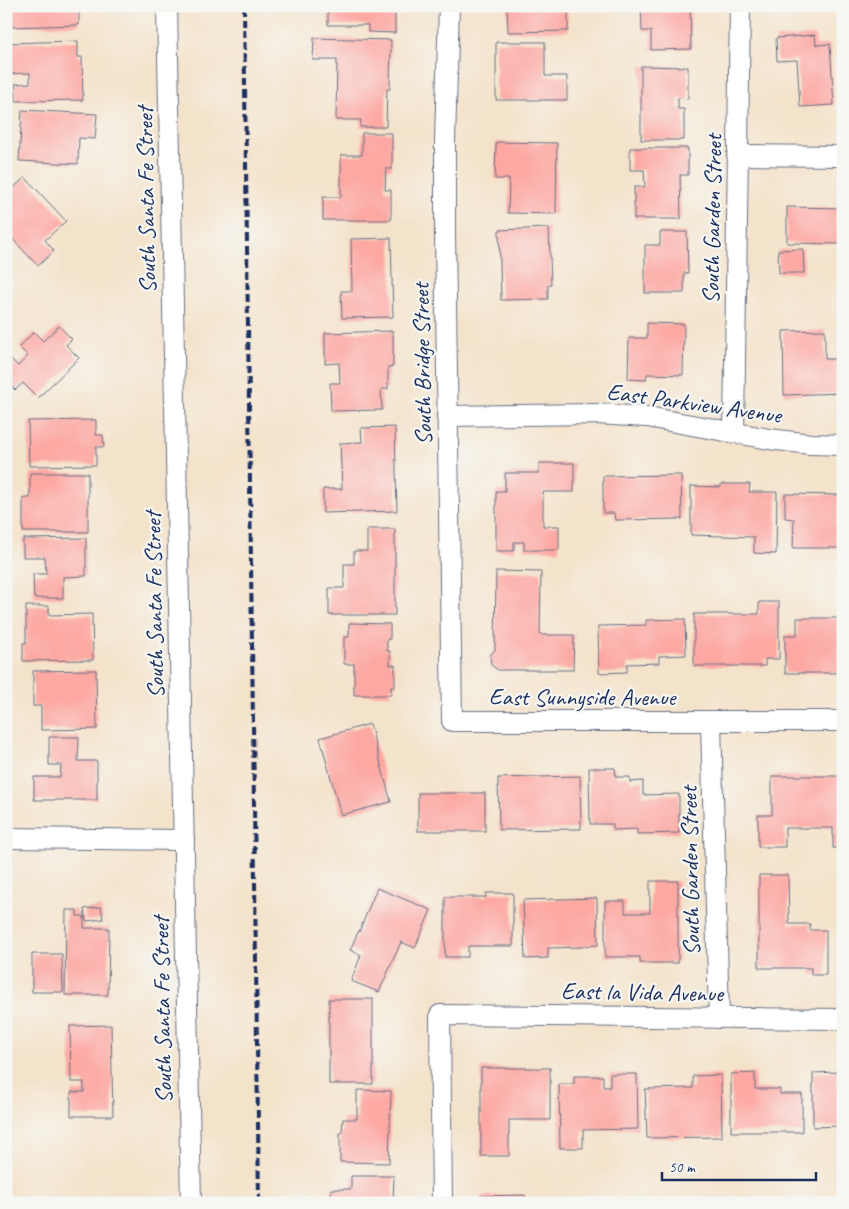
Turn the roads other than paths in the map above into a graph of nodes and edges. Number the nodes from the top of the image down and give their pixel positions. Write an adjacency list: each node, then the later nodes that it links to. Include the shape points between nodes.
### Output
1 (167, 6): 13 (street, South Santa Fe Street)
2 (449, 6): 6 (street, South Bridge Street, via 445,140)
3 (740, 6): 4 (street, South Garden Street)
4 (737, 155): 5 (street); 7 (street, South Garden Street)
5 (843, 156)
6 (447, 416): 7 (street, East Parkview Avenue, via 596,414 647,417); 9 (street, South Bridge Street)
7 (734, 432): 8 (street, East Parkview Avenue, via 769,439)
8 (843, 445)
9 (452, 721): 10 (street, East Sunnyside Avenue)
10 (711, 722): 11 (street, East Sunnyside Avenue); 14 (street, South Garden Street)
11 (843, 722)
12 (6, 838): 13 (street)
13 (184, 840): 16 (street, South Santa Fe Street)
14 (719, 1018): 15 (street, East la Vida Avenue); 17 (street, East la Vida Avenue, via 440,1015)
15 (843, 1019)
16 (190, 1203)
17 (442, 1203)

